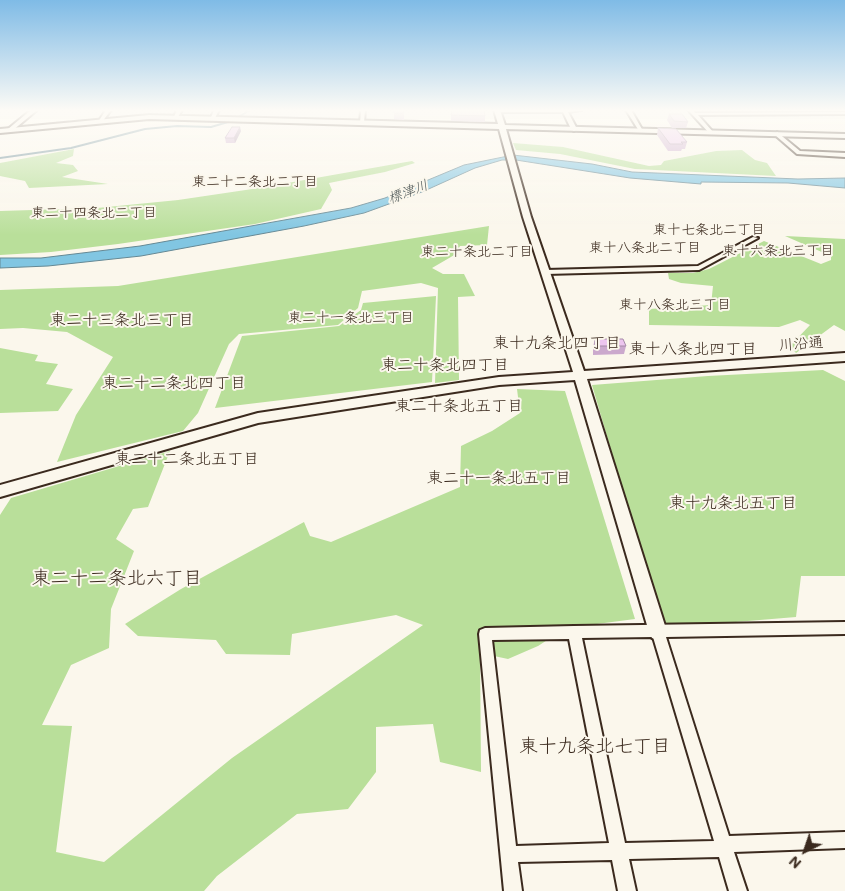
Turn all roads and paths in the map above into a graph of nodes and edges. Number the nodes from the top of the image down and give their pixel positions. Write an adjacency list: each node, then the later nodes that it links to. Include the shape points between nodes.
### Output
1 (508, 152): 5 (street)
2 (796, 152): 3 (street)
3 (845, 155)
4 (755, 238): 5 (street, via 699,268)
5 (546, 272): 7 (street)
6 (845, 357): 7 (street, 川沿通)
7 (580, 376): 8 (street, 川沿通, via 499,381 258,418); 11 (street)
8 (0, 491)
9 (845, 628): 11 (street)
10 (574, 632): 11 (street); 14 (street); 15 (street, via 485,634)
11 (658, 632): 13 (street)
12 (845, 840): 13 (street)
13 (724, 846): 14 (street); 18 (street)
14 (618, 852): 15 (street); 17 (street)
15 (509, 854): 16 (street)
16 (513, 891)
17 (627, 891)
18 (738, 891)

